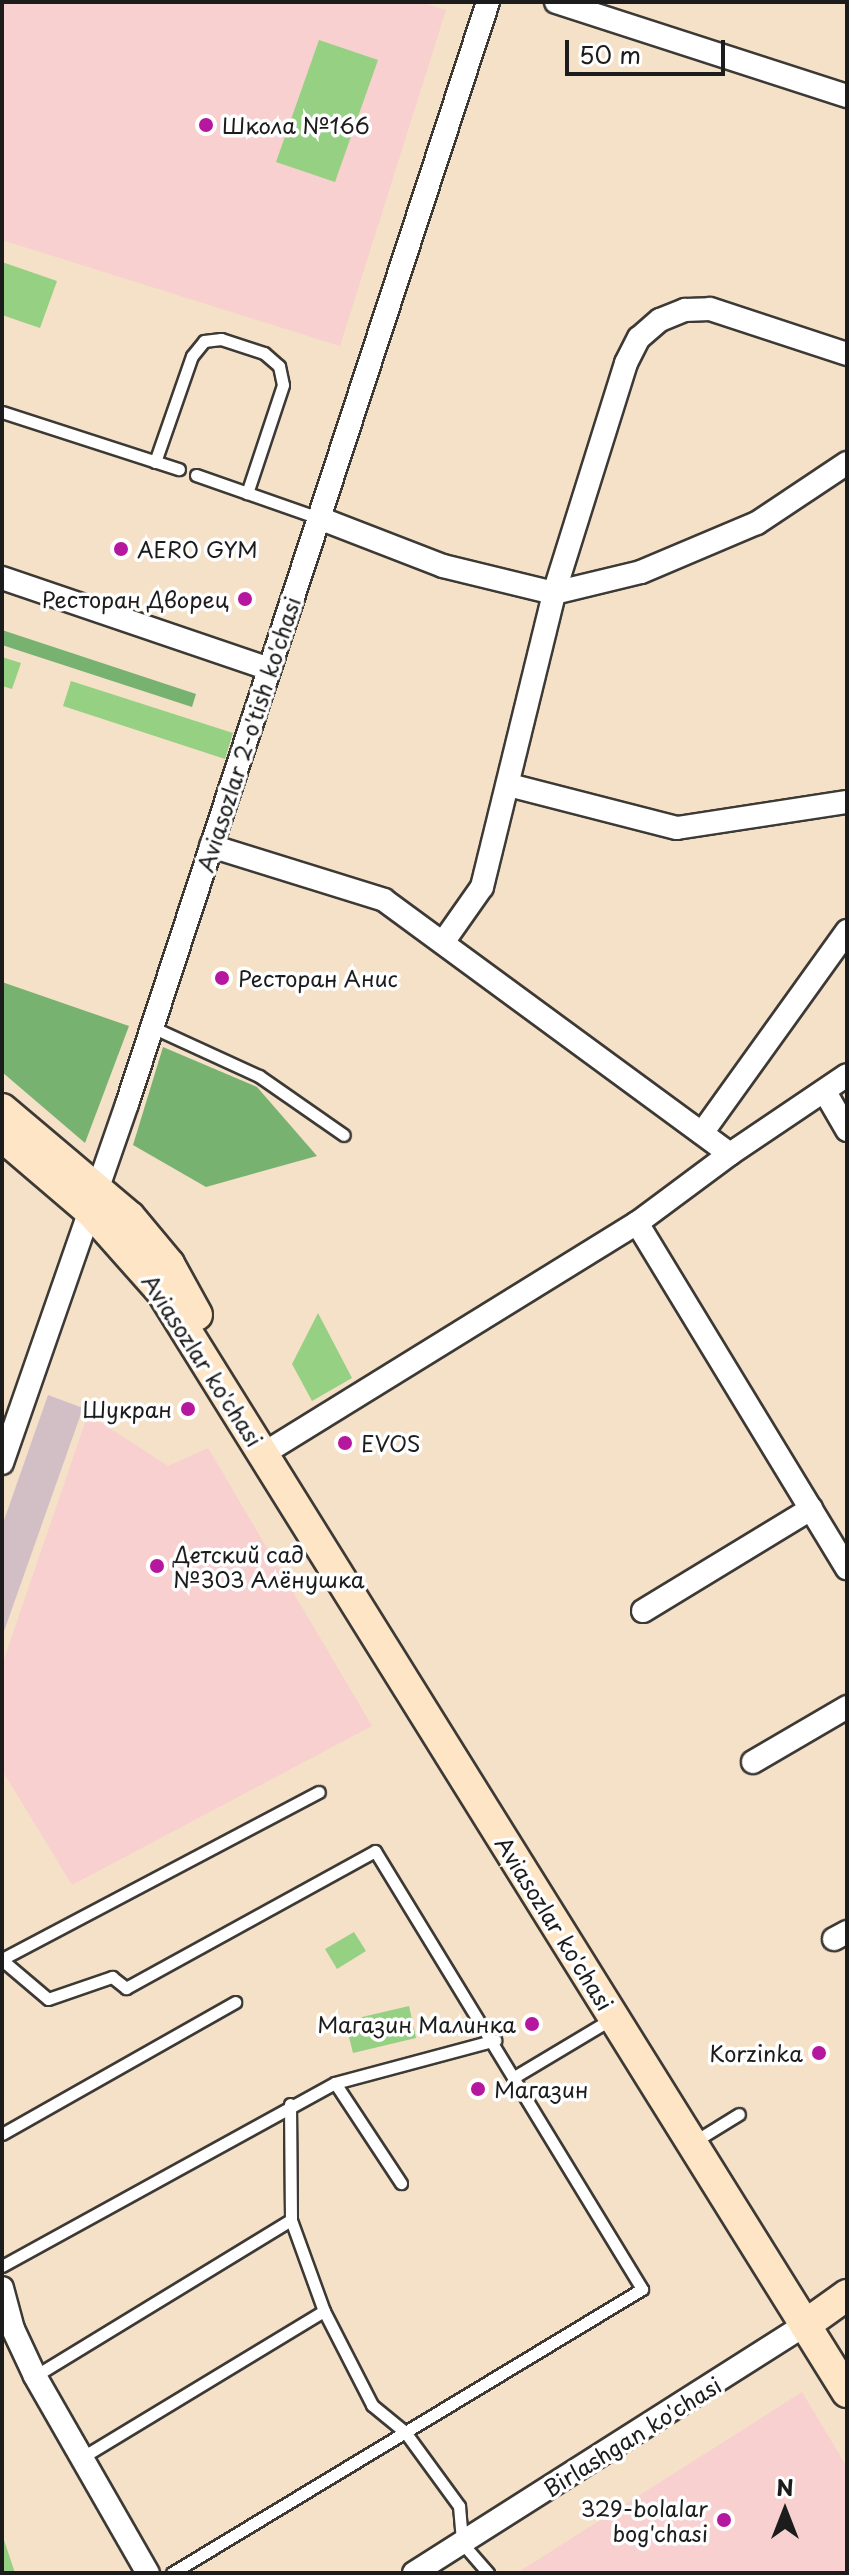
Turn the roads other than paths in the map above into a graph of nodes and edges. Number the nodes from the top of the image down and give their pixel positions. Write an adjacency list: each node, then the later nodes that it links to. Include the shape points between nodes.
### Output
1 (488, 2): 11 (street, Aviasozlar 2-o'tish ko'chasi)
2 (556, 2): 3 (street)
3 (847, 96)
4 (847, 354): 13 (street, via 710,309 685,310 660,320 639,338 626,363)
5 (2, 412): 6 (lane)
6 (155, 462): 8 (lane); 10 (lane, via 192,356 204,341 221,339 264,353 279,366 283,385)
7 (847, 463): 13 (street, via 757,523 641,572)
8 (179, 469)
9 (196, 475): 10 (lane)
10 (247, 493): 11 (lane)
11 (319, 518): 13 (street, via 443,566); 14 (street, Aviasozlar 2-o'tish ko'chasi)
12 (2, 578): 14 (street)
13 (554, 593): 15 (street)
14 (269, 669): 17 (street, Aviasozlar 2-o'tish ko'chasi)
15 (509, 785): 16 (street, via 677,828); 19 (street, via 482,887)
16 (847, 802)
17 (211, 846): 19 (street, via 384,900); 20 (street, Aviasozlar 2-o'tish ko'chasi)
18 (847, 931): 25 (street)
19 (444, 941): 25 (street)
20 (151, 1026): 26 (lane, via 259,1076); 29 (street, Aviasozlar 2-o'tish ko'chasi)
21 (847, 1075): 22 (street)
22 (825, 1092): 24 (street); 28 (street)
23 (2, 1109): 29 (main road, Aviasozlar ko'chasi)
24 (847, 1130)
25 (702, 1133): 28 (street)
26 (344, 1135)
27 (2, 1136): 29 (main road, Aviasozlar ko'chasi)
28 (730, 1154): 30 (street)
29 (94, 1200): 31 (main road, Aviasozlar ko'chasi, via 144,1233 179,1278); 32 (street, Aviasozlar 2-o'tish ko'chasi)
30 (637, 1223): 31 (street); 33 (street)
31 (263, 1454): 41 (main road, Aviasozlar ko'chasi)
32 (2, 1463)
33 (811, 1509): 34 (street); 35 (street)
34 (847, 1568)
35 (643, 1611)
36 (847, 1707): 37 (street)
37 (753, 1762)
38 (319, 1792): 39 (lane)
39 (2, 1959): 42 (lane, via 48,1999 112,1977 126,1988 375,1851)
40 (235, 2002): 47 (lane)
41 (614, 2018): 43 (lane); 48 (main road, Aviasozlar ko'chasi)
42 (495, 2040): 43 (lane); 44 (lane)
43 (516, 2076): 58 (lane, via 642,2289)
44 (335, 2083): 45 (lane); 49 (lane)
45 (290, 2104): 50 (lane); 51 (lane)
46 (739, 2114): 48 (lane)
47 (2, 2134)
48 (692, 2143): 55 (main road, Aviasozlar ko'chasi)
49 (401, 2183)
50 (291, 2220): 54 (lane); 56 (lane)
51 (2, 2266)
52 (2, 2288): 56 (street, via 13,2329)
53 (847, 2295): 55 (main road, Birlashgan ko'chasi)
54 (324, 2311): 58 (lane, via 372,2405); 59 (lane)
55 (805, 2325): 57 (main road, Aviasozlar ko'chasi); 60 (street, Birlashgan ko'chasi)
56 (35, 2376): 59 (street)
57 (847, 2392)
58 (405, 2432): 60 (lane, via 459,2506); 62 (lane)
59 (81, 2458): 61 (street)
60 (462, 2543): 63 (street, Birlashgan ko'chasi); 64 (lane)
61 (148, 2573)
62 (172, 2573)
63 (414, 2573)
64 (488, 2573)

